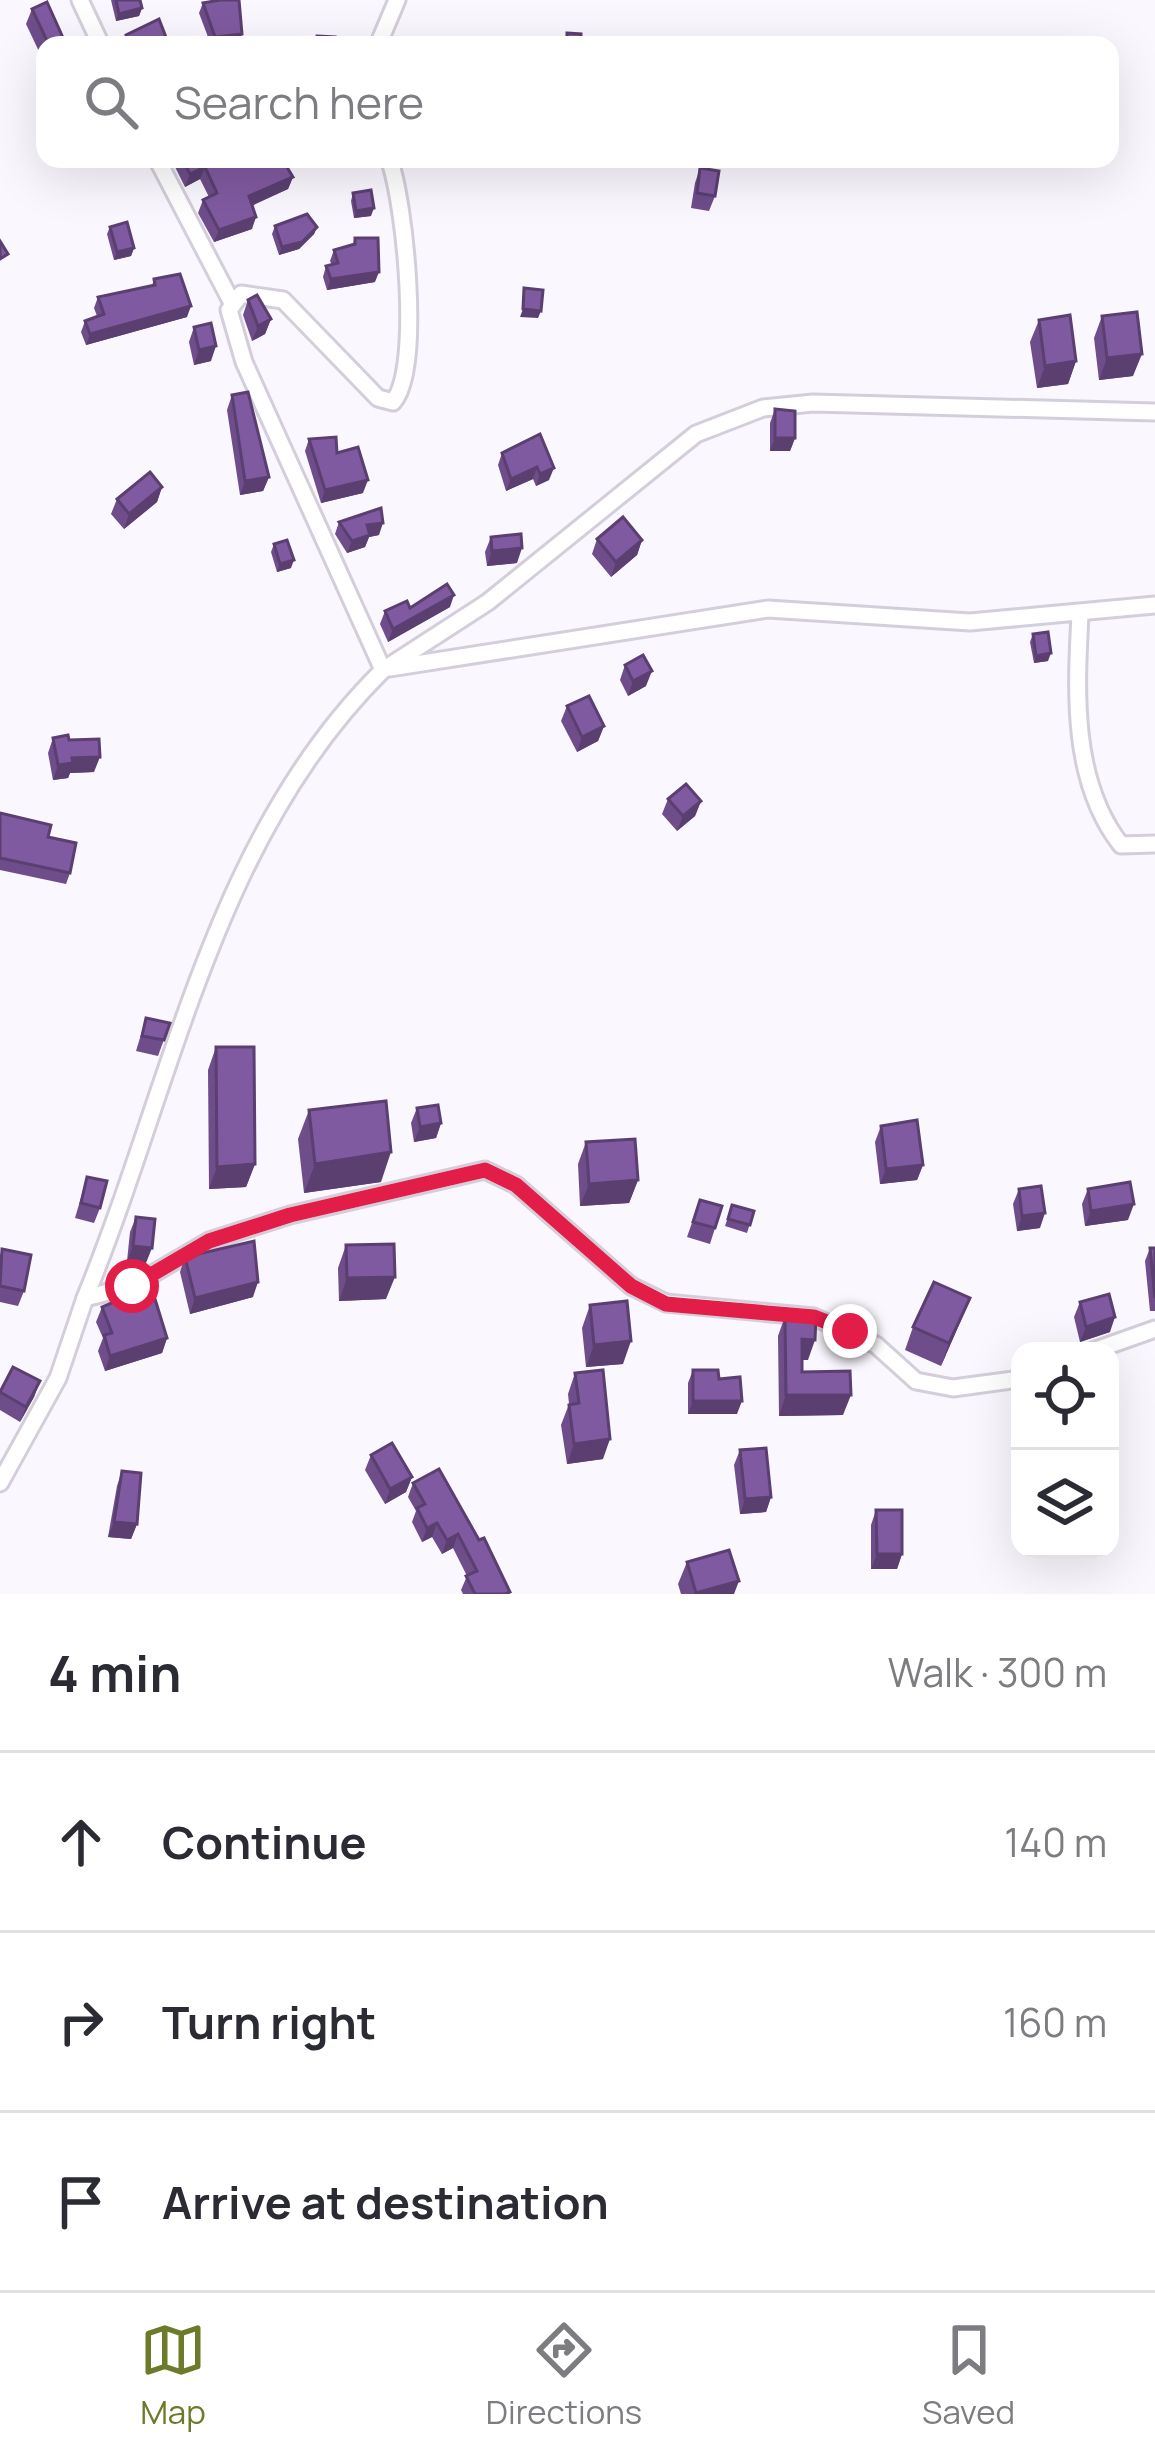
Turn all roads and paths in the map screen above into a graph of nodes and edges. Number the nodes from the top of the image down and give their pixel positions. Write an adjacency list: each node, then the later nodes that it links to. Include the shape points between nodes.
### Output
1 (80, 0): 3 (street)
2 (397, 0): 4 (street)
3 (97, 36)
4 (382, 36)
5 (162, 168): 7 (street)
6 (392, 168): 7 (street, via 402,193 408,354 393,401 378,398 283,300 241,294)
7 (231, 301): 11 (street, via 244,362)
8 (1155, 412): 11 (street, via 813,403 732,418 696,434 488,602)
9 (1155, 605): 10 (street)
10 (1080, 615): 11 (street, via 970,622 767,608); 12 (street, via 1076,692 1094,791 1121,844)
11 (382, 670): 13 (street, via 333,719 262,830 209,953)
12 (1155, 844)
13 (86, 1298): 16 (street, via 132,1286 209,1241 290,1215 485,1170 516,1185 631,1286 666,1304 814,1317 876,1345 916,1381 953,1388); 17 (street, via 58,1378)
14 (1155, 1328): 15 (street)
15 (1117, 1342)
16 (1011, 1380)
17 (0, 1483)

